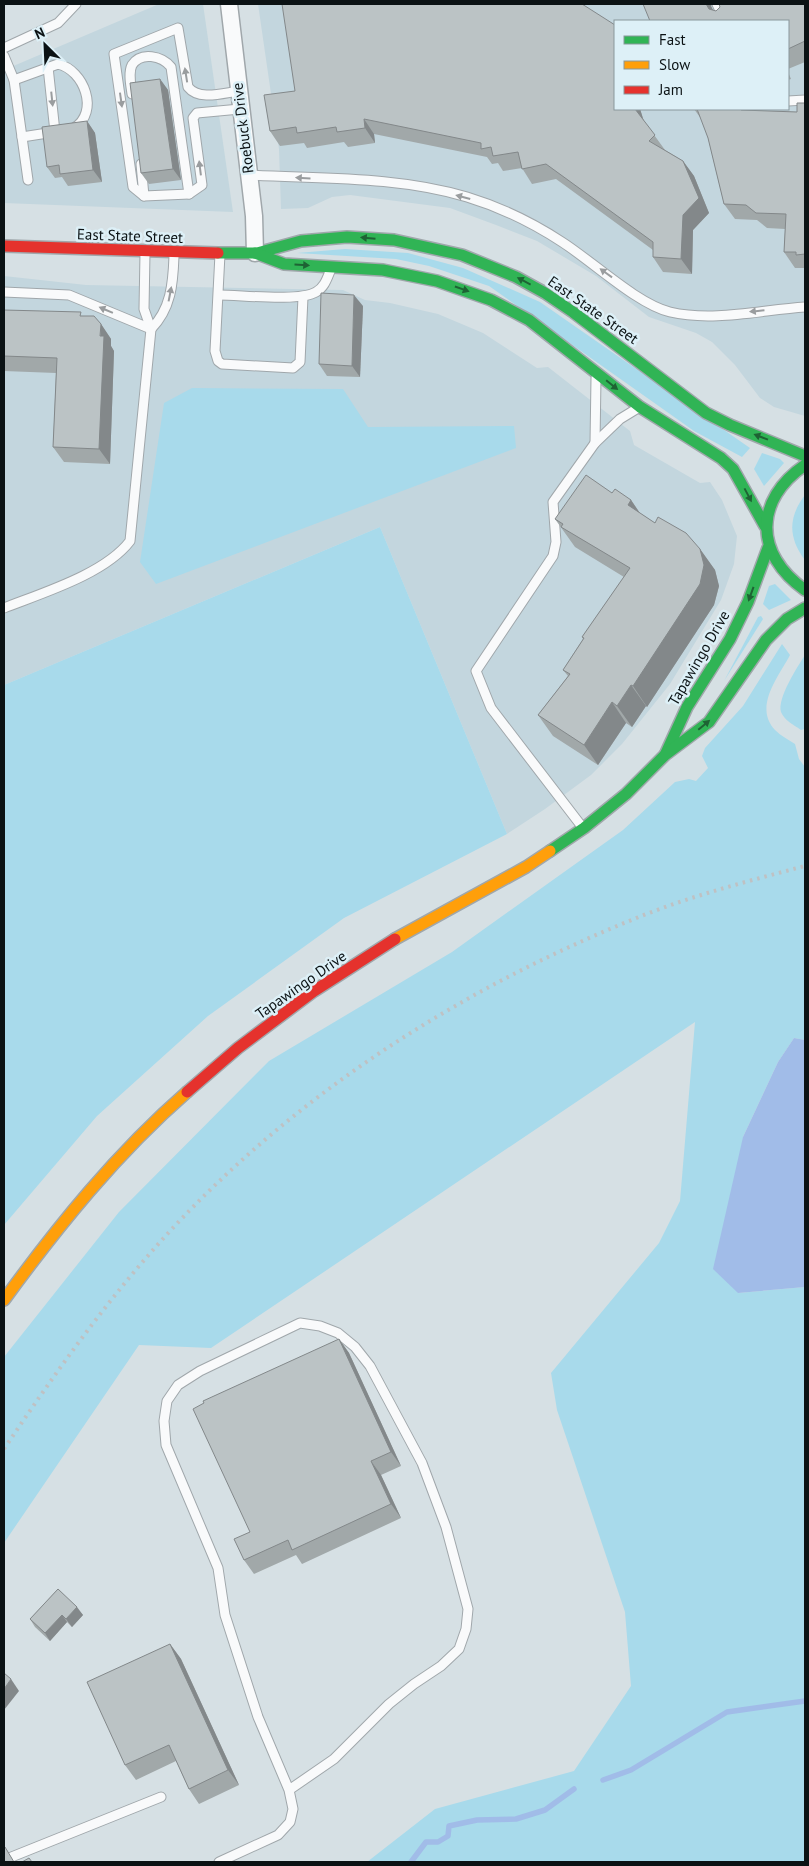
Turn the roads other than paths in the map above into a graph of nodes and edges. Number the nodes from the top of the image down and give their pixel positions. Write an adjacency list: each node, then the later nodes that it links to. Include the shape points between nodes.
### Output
1 (76, 4): 5 (lane, via 58,23)
2 (229, 4): 9 (street, Roebuck Drive)
3 (717, 4): 4 (lane)
4 (725, 20)
5 (4, 48)
6 (4, 56): 8 (lane)
7 (48, 67): 8 (lane); 14 (lane, one-way to 14); 14 (lane, via 58,64 73,70 86,97 87,107 82,123 75,128)
8 (14, 80): 15 (lane)
9 (239, 91): 13 (street, Roebuck Drive); 20 (lane, one-way to 20, via 193,93 188,87 178,28 114,54 133,187)
10 (805, 100): 11 (lane)
11 (789, 101)
12 (134, 109): 19 (lane, via 130,80 132,65 144,57 167,63 174,74)
13 (240, 109): 17 (street, Roebuck Drive); 19 (lane, one-way to 13, via 202,185 193,118 197,113)
14 (55, 132): 15 (lane)
15 (22, 137): 18 (lane)
16 (140, 157): 20 (lane)
17 (249, 175): 24 (street, Roebuck Drive); 30 (lane, one-way to 17, via 696,315 668,311 635,295 562,242 520,217 466,197 390,182)
18 (28, 180)
19 (189, 194): 20 (lane)
20 (144, 196)
21 (4, 246): 22 (main road, East State Street)
22 (145, 252): 23 (main road, East State Street); 31 (lane, via 144,309)
23 (174, 253): 25 (main road, East State Street); 31 (lane, one-way to 23, via 162,318 168,304)
24 (255, 253): 25 (main road, East State Street); 26 (main road, East State Street, one-way to 26, via 284,264); 35 (main road, East State Street, one-way to 24, via 708,414 564,304 484,263 435,248 365,238 301,241)
25 (220, 254): 28 (lane)
26 (332, 267): 29 (lane, via 318,292); 32 (main road, East State Street, one-way to 32, via 383,270 437,281 492,300 529,320)
27 (4, 292): 31 (lane, one-way to 27, via 70,295)
28 (219, 294): 29 (lane); 29 (lane, via 215,351 218,362 293,368 300,362)
29 (303, 297)
30 (805, 307)
31 (151, 329): 40 (lane, via 130,541 105,565)
32 (596, 372): 33 (main road, East State Street, one-way to 33); 34 (lane)
33 (640, 407): 34 (lane, via 620,419); 37 (main road, East State Street, one-way to 37, via 733,469)
34 (595, 443): 43 (lane, via 553,502 556,542 552,556 476,671 491,708)
35 (805, 456)
36 (805, 465): 37 (main road, via 779,486 769,504)
37 (765, 526): 38 (main road)
38 (768, 548): 39 (main road, via 788,579); 42 (main road, Tapawingo Drive, one-way to 42, via 730,639 687,707)
39 (805, 590)
40 (4, 608)
41 (805, 608): 42 (main road, Tapawingo Drive, one-way to 41, via 709,722 766,640 787,619)
42 (665, 754): 43 (main road, Tapawingo Drive, via 626,794)
43 (584, 828): 44 (main road, Tapawingo Drive, via 526,867 396,938 314,991 238,1048 171,1106 111,1167 47,1241)
44 (4, 1300)
45 (289, 1790): 45 (lane, via 258,1717 225,1615 218,1568 166,1445 164,1421 167,1401 178,1385 200,1371 300,1323 338,1333 370,1366 422,1463 446,1527 468,1609 459,1649 389,1704 334,1759); 48 (lane, via 293,1809 290,1822 278,1835)
46 (161, 1797): 47 (lane)
47 (4, 1860)
48 (219, 1862)

